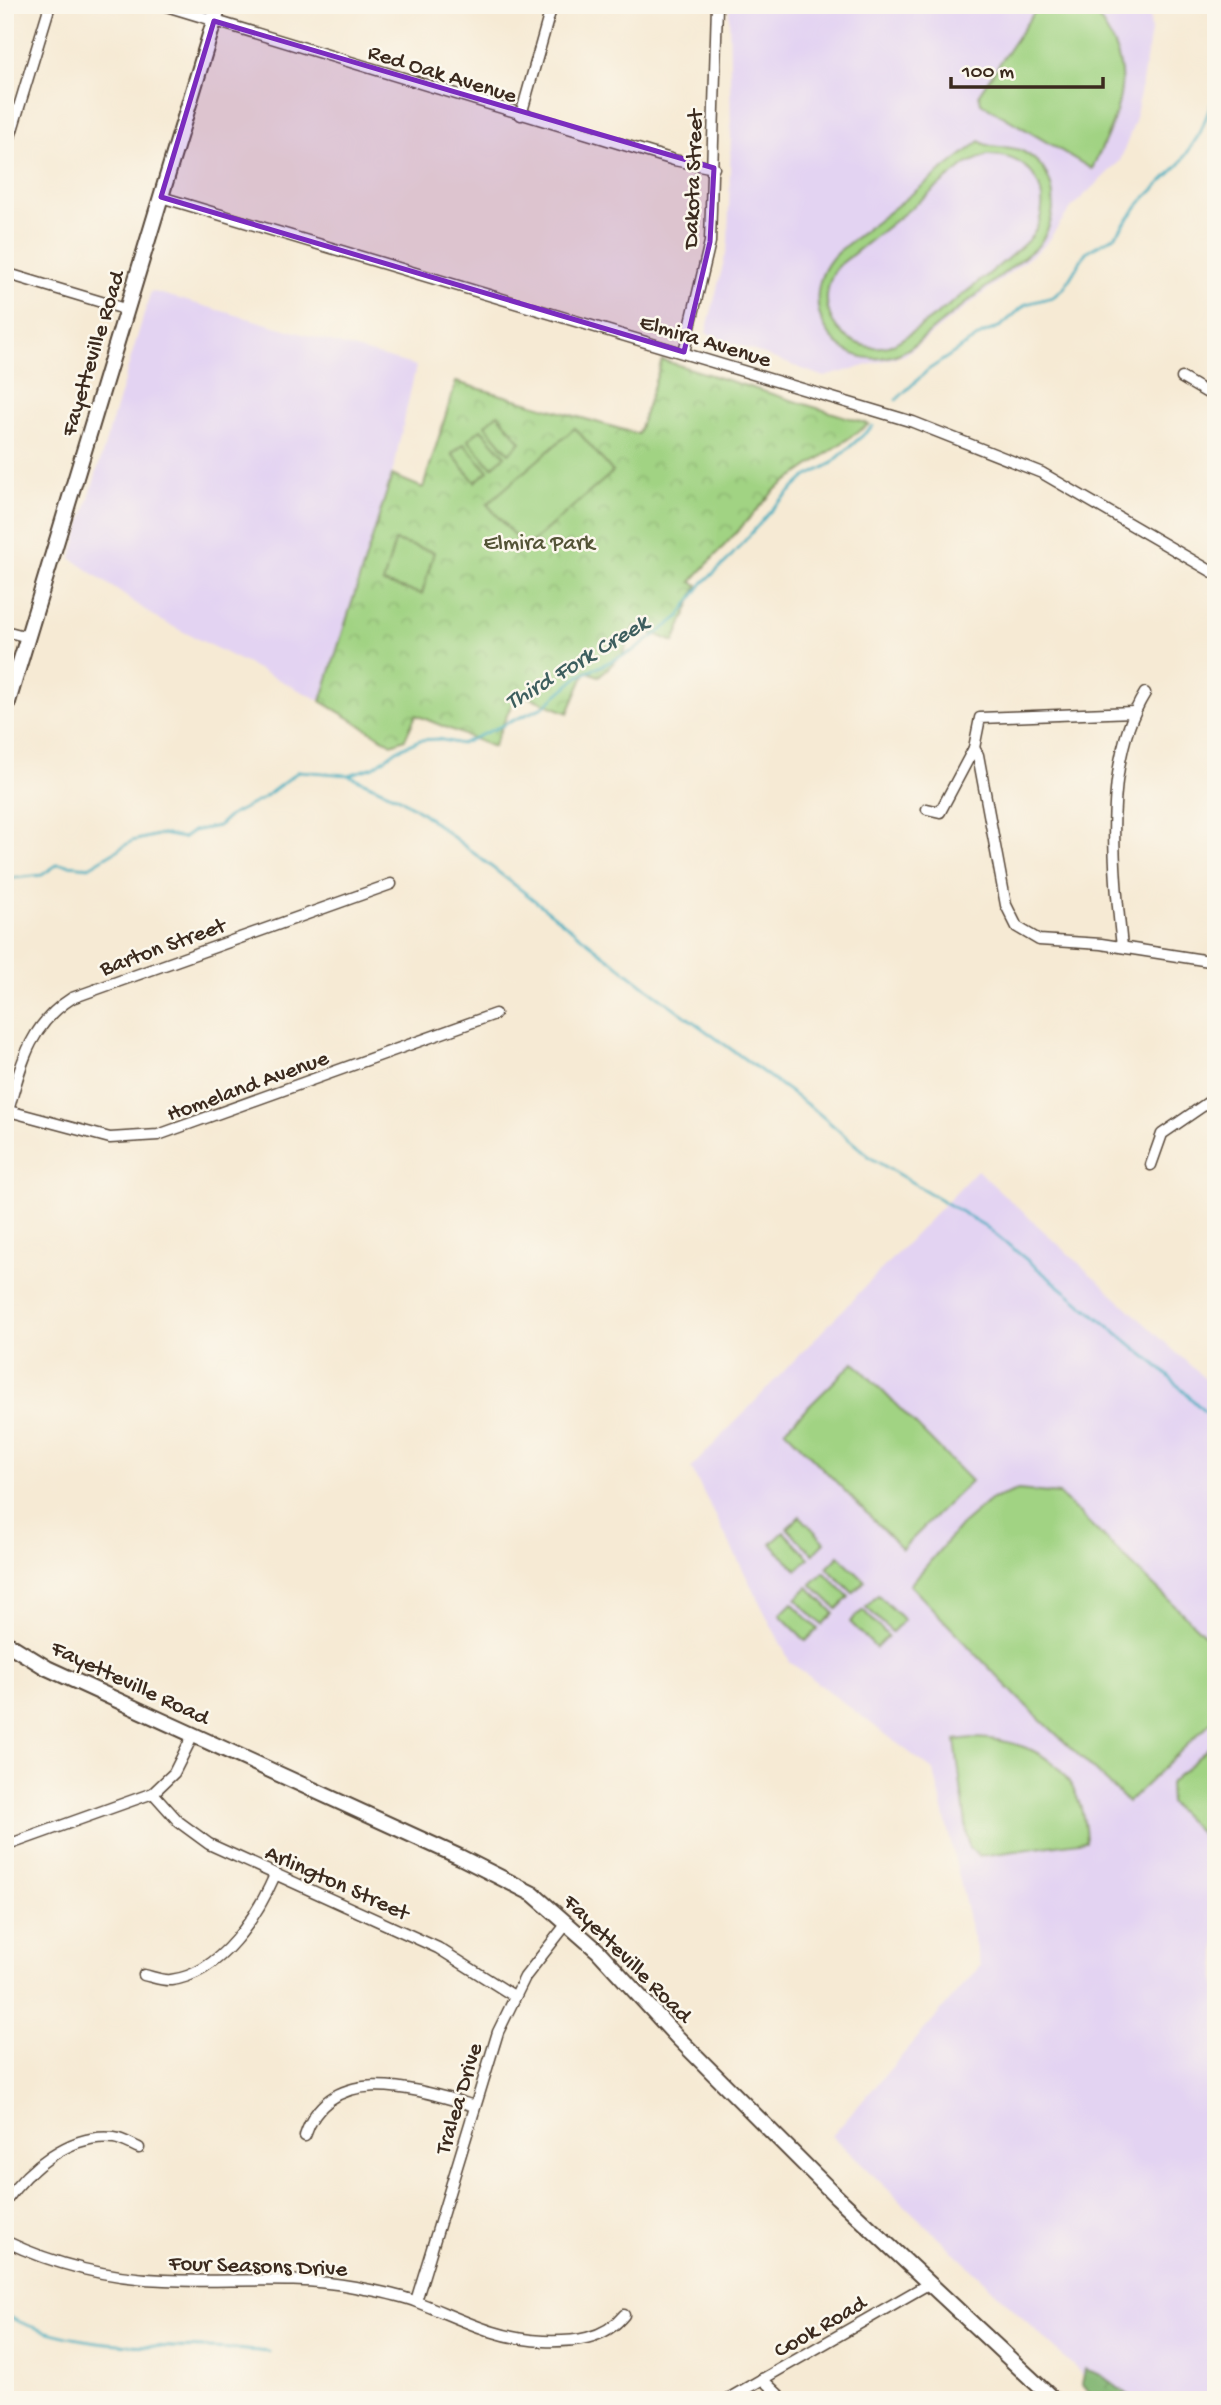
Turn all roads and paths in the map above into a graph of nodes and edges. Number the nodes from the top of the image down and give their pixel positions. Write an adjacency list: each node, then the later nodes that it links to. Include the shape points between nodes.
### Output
1 (50, 5): 9 (street)
2 (163, 5): 7 (street, Red Oak Avenue)
3 (219, 5): 7 (main road, Fayetteville Road)
4 (524, 5): 6 (street)
5 (717, 5): 10 (street, Dakota Street)
6 (551, 9): 8 (street)
7 (214, 21): 8 (street, Red Oak Avenue); 11 (main road, Fayetteville Road)
8 (521, 115): 10 (street, Red Oak Avenue)
9 (5, 153)
10 (714, 168): 14 (street, Dakota Street, via 709,252)
11 (161, 197): 13 (main road, Fayetteville Road); 14 (street, Elmira Avenue)
12 (5, 273): 13 (street)
13 (128, 310): 19 (main road, Fayetteville Road)
14 (684, 352): 17 (street, Elmira Avenue, via 913,422 1016,461)
15 (1182, 377): 16 (street)
16 (1216, 398)
17 (1215, 572)
18 (5, 631): 19 (street)
19 (28, 637): 21 (main road, Fayetteville Road)
20 (1145, 693): 22 (street)
21 (5, 712)
22 (1133, 712): 23 (street, via 980,718); 26 (street, via 1117,789 1115,849)
23 (974, 748): 24 (street, via 940,812); 26 (street, via 1012,921 1039,940)
24 (927, 809)
25 (391, 884): 30 (street, Barton Street, via 72,998 48,1016 32,1037)
26 (1122, 947): 27 (street)
27 (1216, 962)
28 (495, 1014): 30 (street, Homeland Avenue, via 158,1135 110,1138)
29 (1216, 1097): 31 (street, via 1162,1134)
30 (6, 1111)
31 (1151, 1165)
32 (5, 1642): 33 (main road, Fayetteville Road, via 47,1668)
33 (194, 1735): 34 (street, via 174,1773); 37 (main road, Fayetteville Road, via 521,1887)
34 (153, 1793): 35 (street); 36 (street, Arlington Street, via 198,1837)
35 (5, 1846)
36 (275, 1875): 38 (street, via 250,1923 217,1956 179,1978); 39 (street, Arlington Street, via 438,1948)
37 (568, 1922): 39 (street, Tralea Drive); 45 (main road, Fayetteville Road, via 686,2047)
38 (144, 1975)
39 (514, 1996): 40 (street, Tralea Drive)
40 (474, 2106): 41 (street, via 414,2088 365,2087 325,2103 311,2118); 46 (street, Tralea Drive)
41 (306, 2136)
42 (139, 2148): 43 (street, via 115,2138 77,2144 43,2161)
43 (5, 2202)
44 (5, 2241): 46 (street, Four Seasons Drive, via 102,2274 162,2280 329,2283)
45 (930, 2283): 48 (street, Cook Road); 51 (main road, Fayetteville Road)
46 (416, 2301): 47 (street, Four Seasons Drive, via 483,2330 536,2341 593,2337 614,2329)
47 (624, 2315)
48 (762, 2379): 49 (street, Cook Road); 50 (street)
49 (726, 2400)
50 (784, 2400)
51 (1054, 2400)

